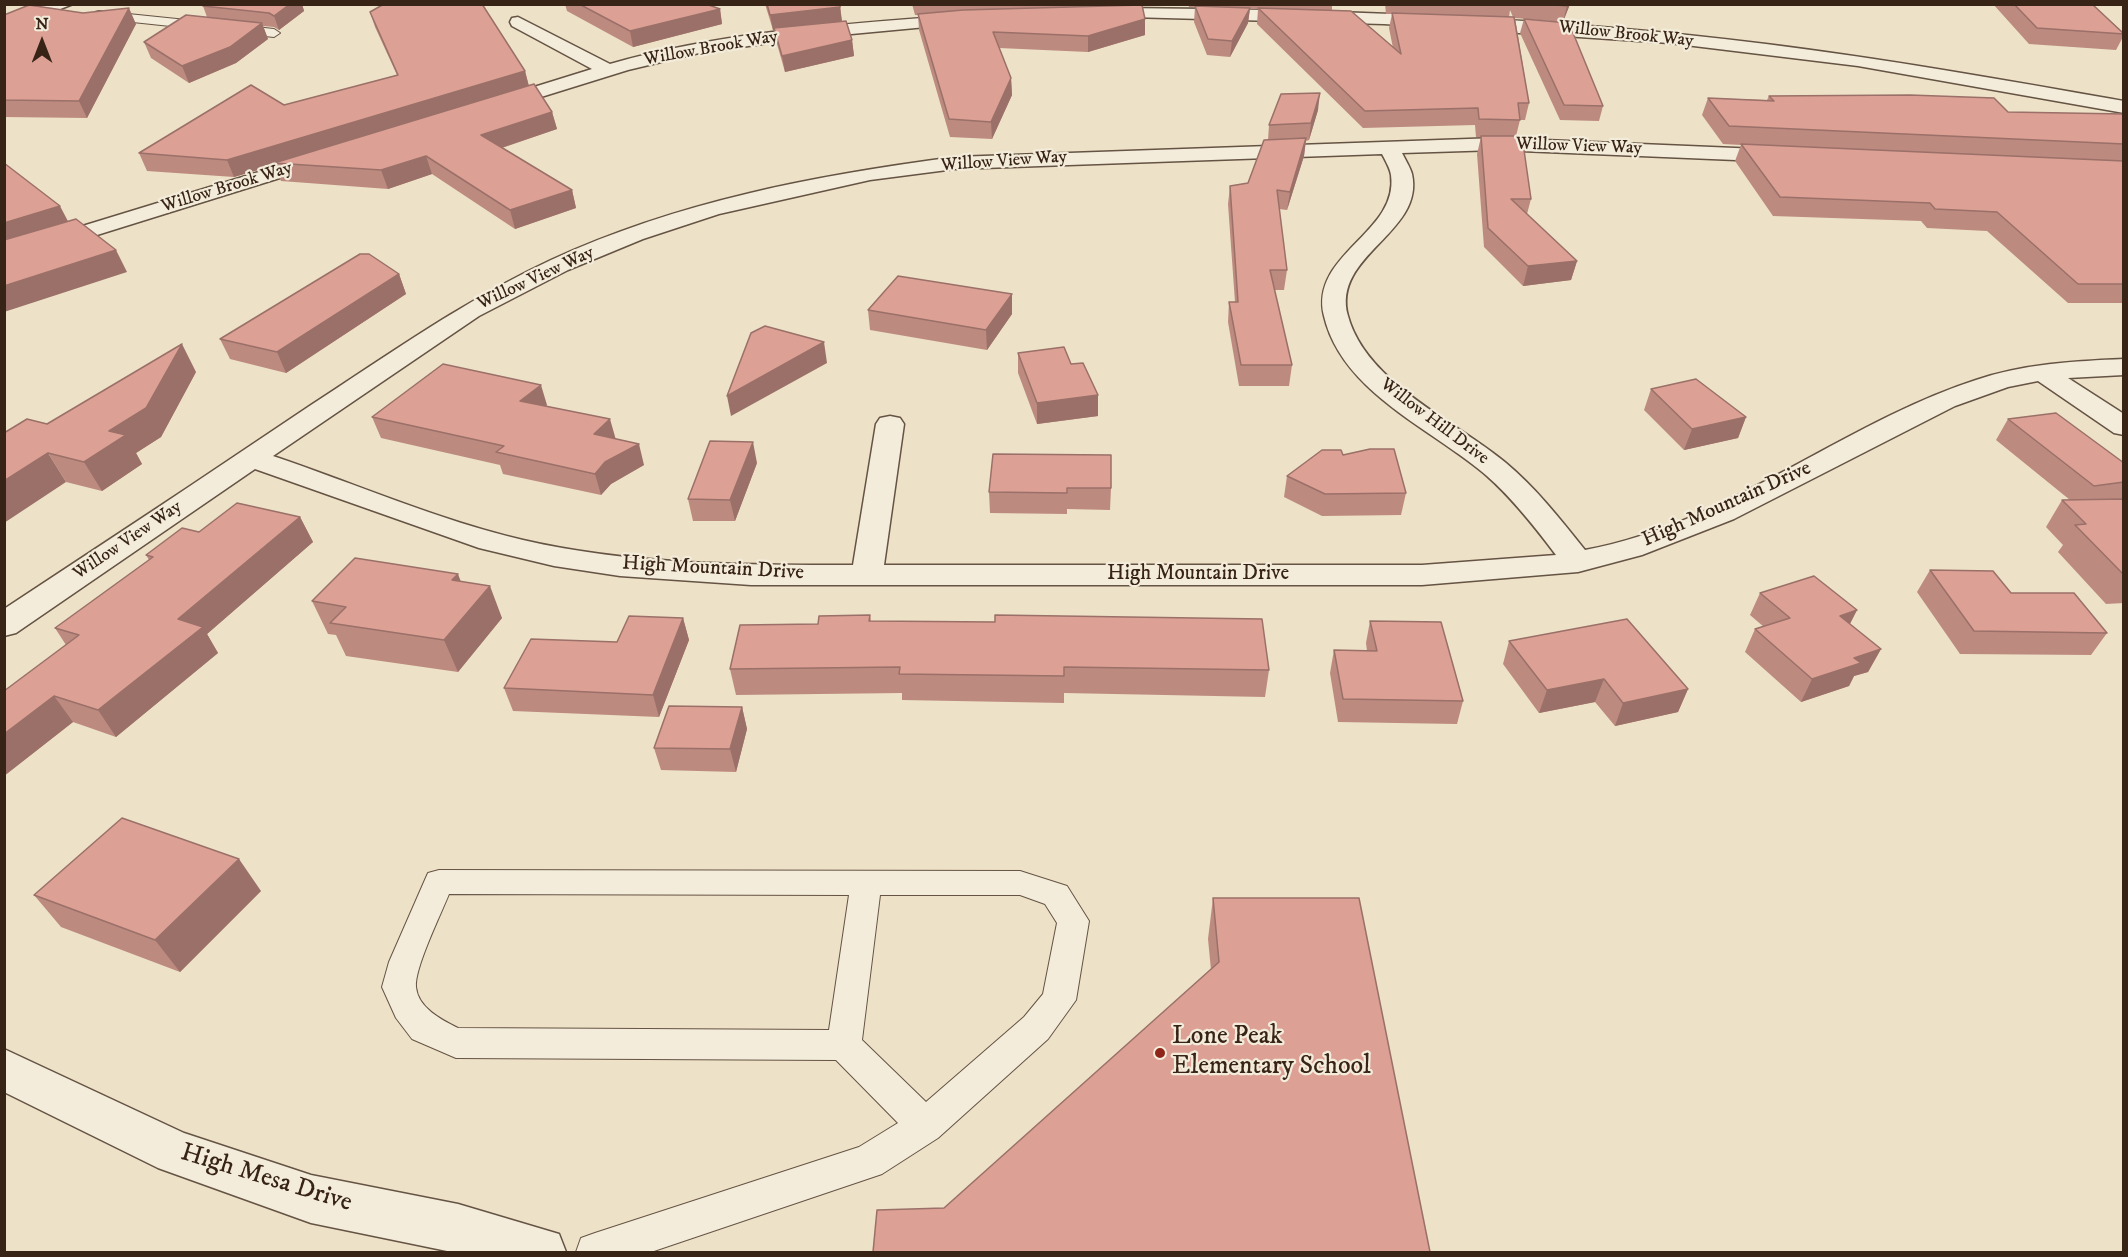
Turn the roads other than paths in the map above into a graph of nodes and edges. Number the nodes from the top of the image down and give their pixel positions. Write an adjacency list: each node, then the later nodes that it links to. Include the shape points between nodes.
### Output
1 (71, 10): 5 (street); 6 (lane)
2 (1080, 13): 8 (street, Willow Brook Way, via 1535,26 1858,61)
3 (978, 18): 7 (street, Willow Brook Way, via 752,40)
4 (518, 22): 7 (street)
5 (4, 26)
6 (274, 33)
7 (607, 70): 9 (street, Willow Brook Way)
8 (2124, 107)
9 (482, 109)
10 (1388, 146): 12 (street, Willow View Way, via 1497,144); 18 (street, Willow View Way, via 955,163 788,189 711,209 635,234 514,286 427,338); 19 (street, Willow Hill Drive, via 1404,174 1405,189 1400,205 1345,267 1335,289 1335,315 1347,343 1370,373 1495,468 1531,503)
11 (334, 155): 13 (street, Willow Brook Way)
12 (1802, 157)
13 (4, 257)
14 (2124, 367): 15 (street, High Mountain Drive)
15 (2044, 374): 17 (street); 19 (street, High Mountain Drive, via 1987,385 1942,401 1686,528)
16 (890, 424): 20 (street)
17 (2124, 427)
18 (250, 458): 20 (street, High Mountain Drive, via 492,541 571,558 658,570); 21 (street, Willow View Way)
19 (1578, 562): 20 (street, High Mountain Drive, via 1422,575)
20 (867, 575)
21 (4, 624)
22 (866, 882): 23 (lane); 23 (lane, via 439,882 405,962 399,987 408,1008 424,1028 456,1043); 25 (lane, via 1020,883 1056,895 1073,921 1059,999 1036,1028)
23 (844, 1045): 25 (lane)
24 (4, 1069): 26 (street, High Mesa Drive, via 175,1152 311,1199 458,1229)
25 (925, 1126): 27 (lane, via 869,1162)
26 (541, 1252)
27 (595, 1252)

